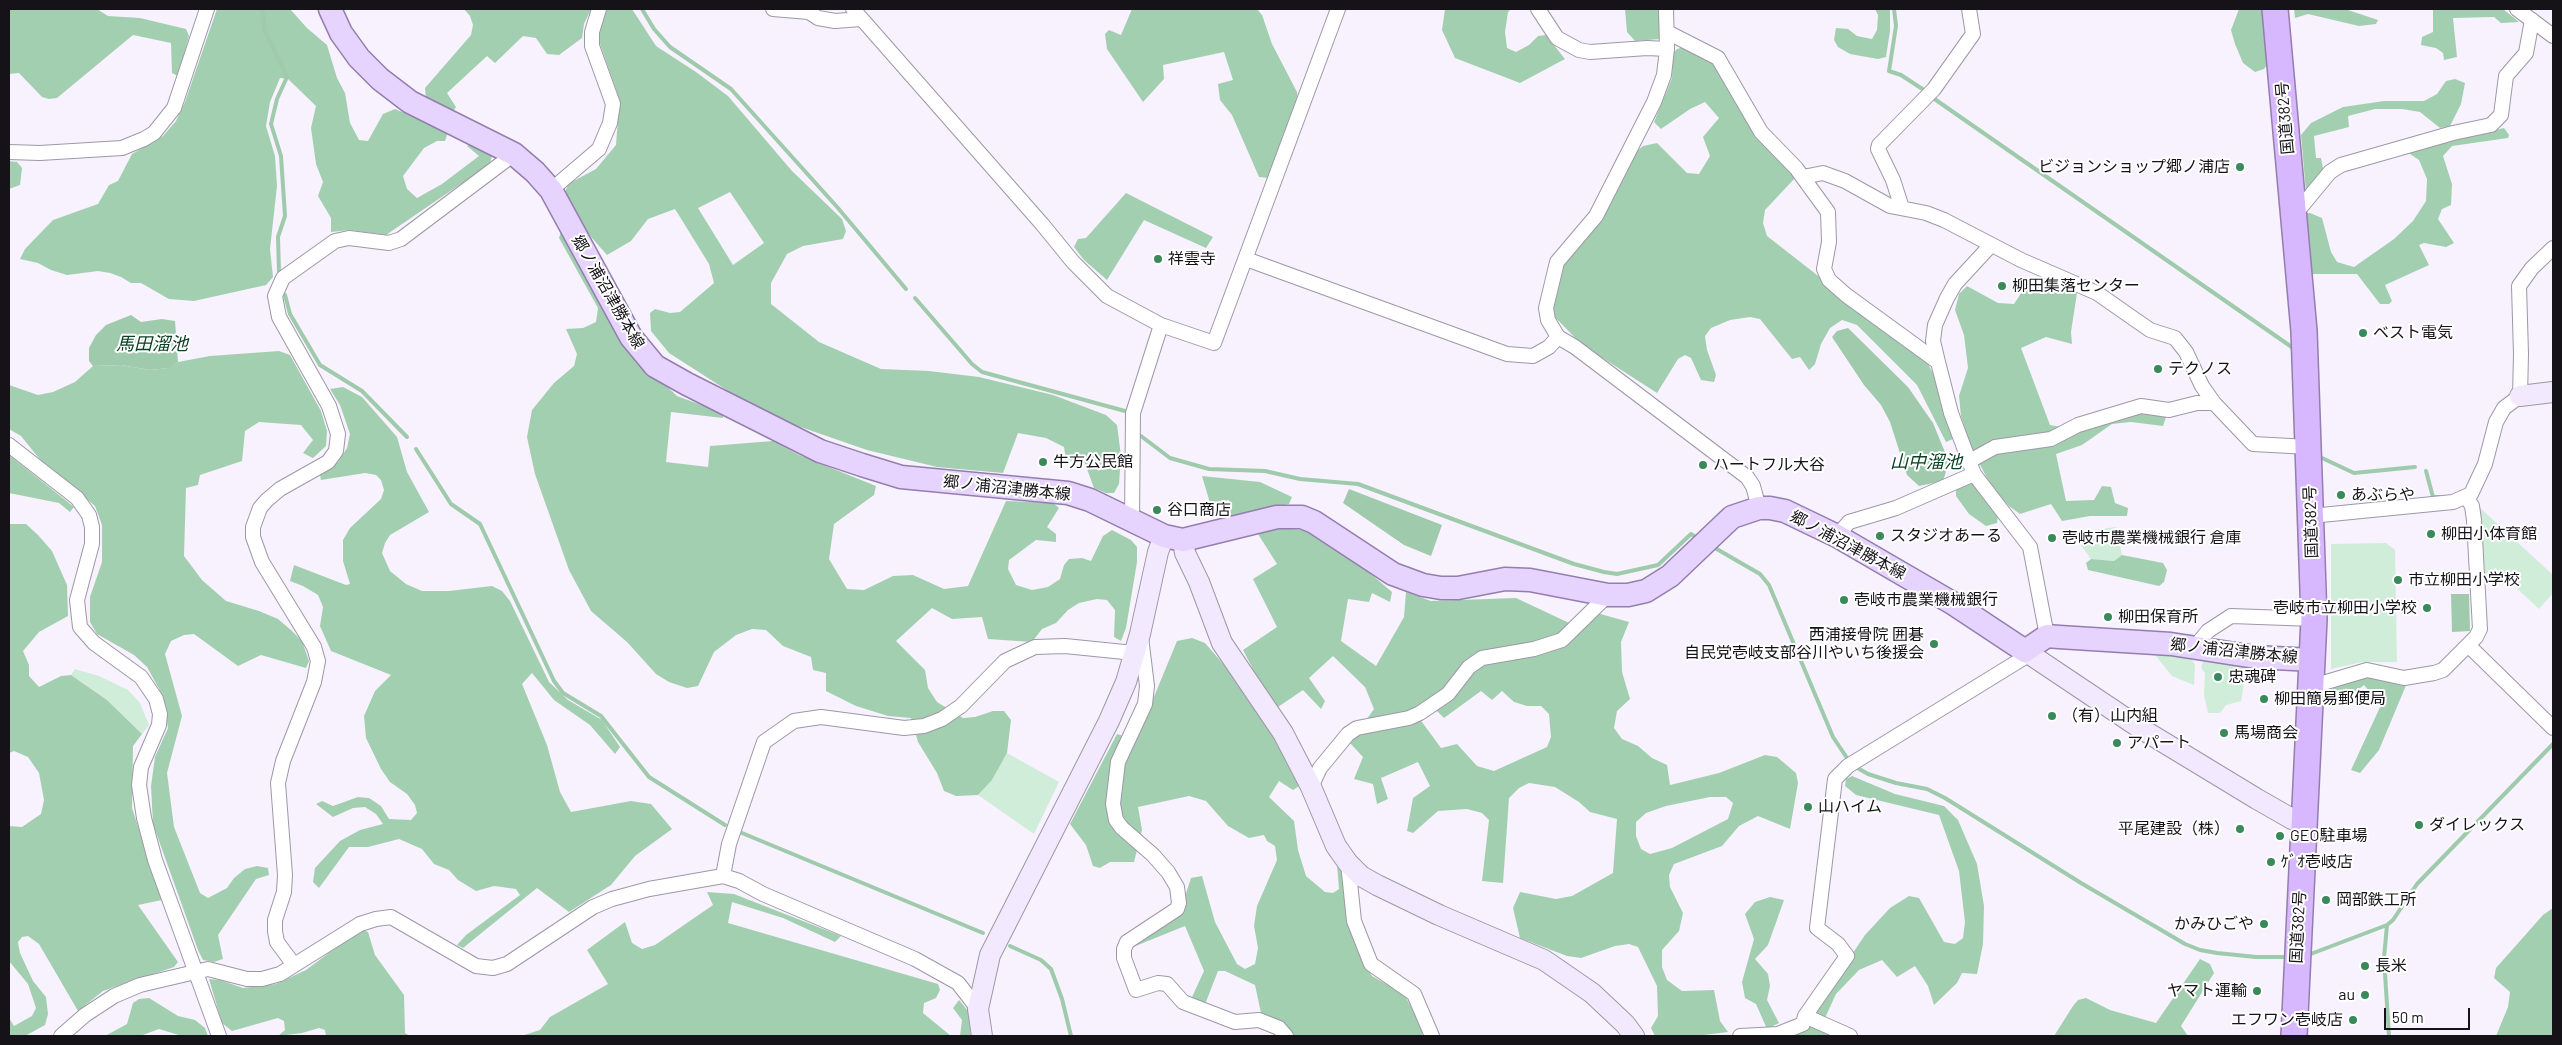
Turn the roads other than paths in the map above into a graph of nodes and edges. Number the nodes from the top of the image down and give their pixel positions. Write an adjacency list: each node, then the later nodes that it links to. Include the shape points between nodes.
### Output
1 (208, 9): 16 (street, via 174,108 154,133 122,148)
2 (330, 9): 17 (main road, 郷ノ浦沼津勝本線, via 358,58 380,79 410,102)
3 (599, 9): 19 (street, via 592,32 592,46 613,104 610,123 599,149)
4 (773, 9): 11 (street, via 809,12 818,18 835,21)
5 (1338, 9): 24 (street)
6 (1538, 9): 15 (street, via 1556,38 1579,50)
7 (1666, 9): 13 (street)
8 (1969, 9): 20 (street, via 1973,34 1934,89 1879,145)
9 (2275, 9): 21 (highway, 国道382号)
10 (2517, 9): 12 (street)
11 (857, 14): 25 (street, via 1085,275 1107,296)
12 (2532, 20): 14 (street); 21 (street, via 2526,53 2506,76 2501,114 2491,125 2453,132 2341,165 2330,172 2301,207)
13 (1667, 32): 15 (street); 18 (street, via 1718,58 1761,132)
14 (2552, 34)
15 (1667, 49): 26 (street, via 1664,75 1654,102 1612,187 1596,216 1563,253 1553,271 1546,308 1548,320)
16 (9, 152)
17 (514, 154): 19 (main road, 郷ノ浦沼津勝本線); 53 (street, via 400,239 389,243 348,238 335,241 284,278 275,296 279,318 329,406 338,434 336,451 328,462 267,500 260,508 253,527 262,562 314,647 318,661 314,682 282,761 278,783 285,875 275,931 277,942)
18 (1803, 177): 20 (street, via 1824,173 1890,206); 27 (street, via 1828,212 1829,242 1824,269 1829,280 1846,296)
19 (551, 190): 37 (main road, 郷ノ浦沼津勝本線, via 631,337 655,366 820,451 862,465 901,477 1068,493 1090,500)
20 (1902, 208): 22 (street, via 1944,220)
21 (2293, 208): 32 (highway, 国道382号, via 2304,331)
22 (1992, 244): 27 (street, via 1955,284 1947,298 1935,325 1933,341); 30 (street, via 2097,293 2150,330 2175,338)
23 (2553, 248): 29 (street, via 2519,286)
24 (1246, 259): 25 (street, via 1214,343); 26 (street, via 1508,354 1534,356)
25 (1161, 325): 37 (street, via 1133,413)
26 (1558, 337): 35 (street, via 1747,477)
27 (1938, 362): 33 (street, via 1951,413)
28 (2553, 392): 29 (street)
29 (2520, 396): 34 (street, via 2504,408 2496,422 2486,464)
30 (2214, 403): 32 (street, via 2253,444); 33 (street, via 2169,410 2141,406 2085,423 2051,439 1995,447)
31 (9, 445): 54 (street, via 77,498 89,515 92,544 77,600 80,627 94,643 141,677 156,699 159,726 141,767 139,785 155,860)
32 (2309, 447): 36 (highway, 国道382号)
33 (1971, 468): 38 (street, via 1896,508 1850,522); 42 (street, via 2030,547)
34 (2467, 498): 36 (street); 44 (street, via 2474,520 2480,629)
35 (1759, 508): 38 (main road, 郷ノ浦沼津勝本線, via 1785,511); 40 (main road, 郷ノ浦沼津勝本線, via 1732,517 1658,585 1628,595)
36 (2311, 516): 41 (highway, 国道382号)
37 (1132, 522): 39 (main road, 郷ノ浦沼津勝本線)
38 (1837, 536): 46 (main road, 郷ノ浦沼津勝本線, via 1954,604)
39 (1174, 538): 40 (main road, 郷ノ浦沼津勝本線, via 1277,517 1302,517 1393,574 1423,585 1458,588 1505,579 1530,580); 43 (street, via 1158,552); 49 (street, via 1199,582 1222,642 1282,734)
40 (1608, 595): 49 (street, via 1562,640 1534,649 1482,658 1469,667 1448,694 1420,713 1357,728 1348,734 1320,768)
41 (2314, 619): 45 (street, via 2231,616 2208,631); 47 (highway, 国道382号)
42 (2047, 636): 45 (main road, 郷ノ浦沼津勝本線); 46 (main road)
43 (1137, 644): 52 (street, via 1035,647 1005,661 961,706 924,726 904,728 821,717 794,721 764,742 729,844); 55 (street, via 1126,682 1109,721 990,955); 60 (street, via 1143,647 1147,686 1145,704 1118,762 1113,804 1116,820 1122,828 1168,872 1177,887 1179,903 1177,909 1127,942 1124,958 1136,990 1158,983 1167,984 1183,1002 1236,1022 1259,1020 1279,1028)
44 (2469, 646): 47 (street, via 2443,670 2404,678 2367,670 2323,684); 48 (street)
45 (2194, 648): 47 (main road, 郷ノ浦沼津勝本線, via 2255,657)
46 (2028, 652): 50 (street, via 2140,728 2257,799); 56 (street, via 1851,764 1835,779 1817,928 1838,944 1846,956)
47 (2313, 671): 50 (highway, 国道382号)
48 (2553, 728)
49 (1311, 787): 51 (street, via 1336,846)
50 (2304, 822): 65 (highway, 国道382号)
51 (1348, 863): 61 (street, via 1354,921 1371,964 1414,994); 62 (street, via 1377,885 1544,960 1592,993)
52 (723, 876): 53 (street, via 612,899 593,907 507,964 493,968 476,966 390,917 360,924); 55 (street, via 915,959 958,983)
53 (294, 965): 54 (street, via 280,974 262,979 247,979 208,969)
54 (197, 971): 57 (street); 58 (street, via 140,985 114,996)
55 (978, 1009): 59 (street)
56 (1805, 1016): 63 (street, via 1803,1024 1778,1034); 64 (street)
57 (221, 1034)
58 (60, 1036)
59 (982, 1036)
60 (1286, 1036)
61 (1432, 1036)
62 (1634, 1036)
63 (1740, 1036)
64 (1850, 1036)
65 (2294, 1036)

